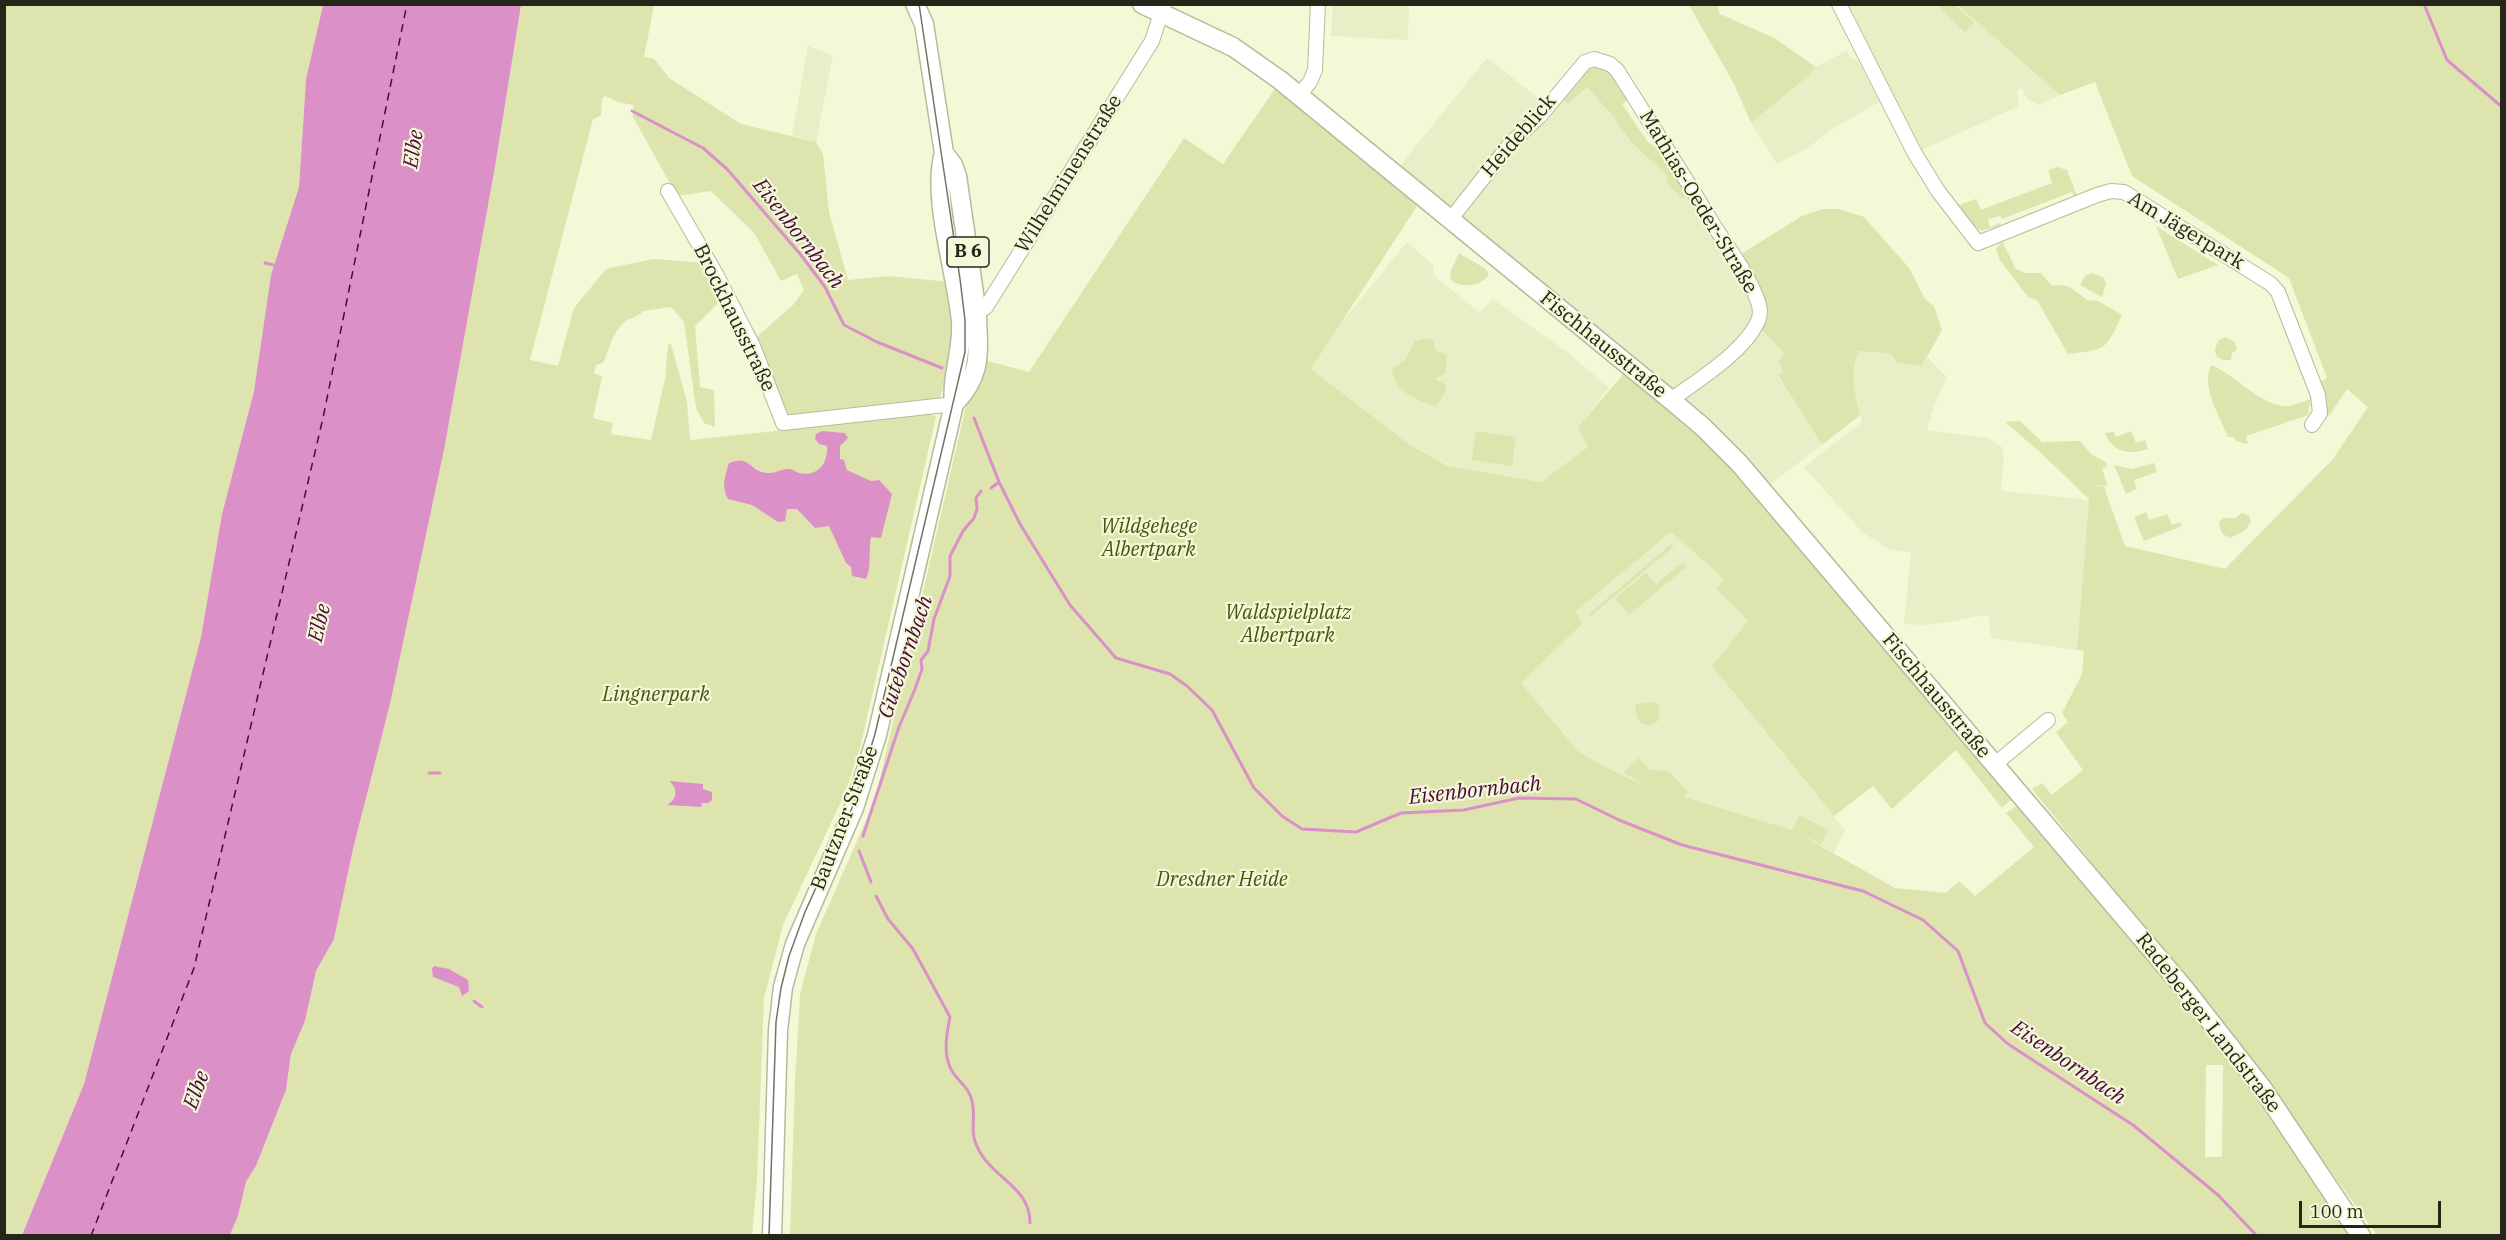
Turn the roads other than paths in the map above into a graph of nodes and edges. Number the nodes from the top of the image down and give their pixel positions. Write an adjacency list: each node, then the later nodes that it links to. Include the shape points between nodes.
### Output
1 (915, 4): 7 (main road, Bautzner Straße / B 6)
2 (927, 4): 7 (main road, Bautzner Straße / B 6)
3 (1142, 4): 6 (main road, Fischhausstraße)
4 (1318, 4): 9 (street, via 1315,70)
5 (1839, 4): 15 (street, Am Jägerpark, via 1914,152 1978,243 2097,195 2124,192 2278,292 2318,395 2320,413)
6 (1163, 8): 9 (main road, Fischhausstraße, via 1233,47); 12 (street, Wilhelminenstraße, via 1152,42 986,308)
7 (924, 24): 12 (main road, Bautzner Straße / B 6, via 944,153 941,188)
8 (1594, 58): 11 (street, Heideblick, via 1577,69 1540,116 1510,144); 13 (street, Mathias-Oeder-Straße, via 1617,69 1758,302 1759,320 1742,343)
9 (1299, 95): 11 (main road, Fischhausstraße)
10 (668, 191): 14 (street, Brockhausstraße, via 753,346 783,423)
11 (1450, 220): 13 (main road, Fischhausstraße)
12 (969, 318): 14 (main road, Bautzner Straße / B 6, via 953,379)
13 (1671, 400): 17 (main road, Fischhausstraße, via 1739,463)
14 (954, 404): 19 (main road, Bautzner Straße / B 6, via 874,746 854,808 795,944 783,987 778,1030)
15 (2312, 425)
16 (2048, 720): 17 (street, Fischhausstraße)
17 (1994, 765): 18 (main road, Fischhausstraße)
18 (2042, 820): 20 (main road, Radeberger Landstraße, via 2239,1056)
19 (772, 1236)
20 (2361, 1236)

